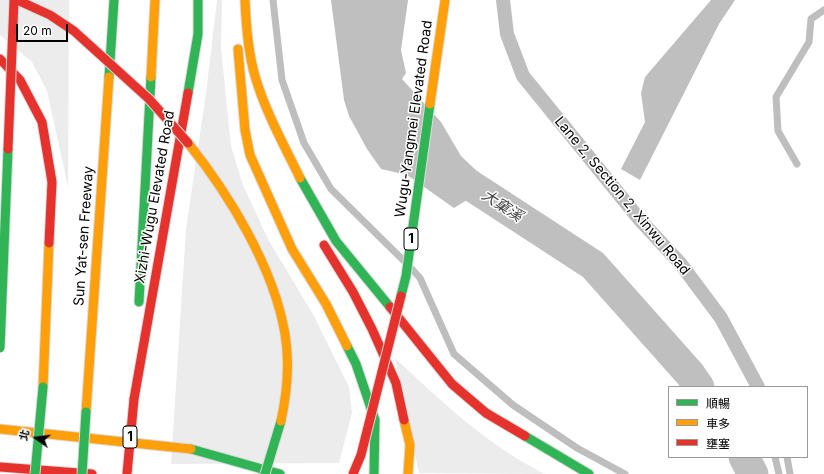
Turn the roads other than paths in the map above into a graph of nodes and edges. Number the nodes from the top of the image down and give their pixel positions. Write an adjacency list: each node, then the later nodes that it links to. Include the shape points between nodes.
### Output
1 (15, 0): 18 (main road, bridge); 29 (main road, bridge, via 60,21 128,77 169,119 205,165 248,233 278,304 286,340 288,369 280,434)
2 (114, 0): 26 (main road, Sun Yat-sen Freeway, bridge)
3 (155, 0): 16 (main road)
4 (198, 0): 20 (main road, Xizhi-Wugu Elevated Road / 1, via 198,34)
5 (236, 0): 32 (main road, bridge, via 239,68 250,155 292,248 326,304 356,364 375,420)
6 (246, 0): 12 (main road, via 246,22)
7 (273, 0): 35 (lane, via 282,80 304,143 331,189 420,278 454,354 513,405 577,448)
8 (445, 0): 31 (main road, Wugu-Yangmei Elevated Road / 1, bridge, via 406,276 361,455)
9 (503, 0): 19 (street, Lane 2, Section 2, Xinwu Road, via 507,34 523,76 640,220 684,269 721,318)
10 (824, 10): 14 (lane, via 811,19 809,42 776,97 778,131)
11 (0, 59): 25 (main road, bridge, via 20,80 42,122 52,182 43,387)
12 (255, 76): 13 (main road, via 260,101); 34 (main road, via 308,193 336,241 452,384 486,413)
13 (278, 157)
14 (797, 164)
15 (318, 234): 33 (main road, via 353,292 396,383 410,445)
16 (138, 312)
17 (137, 327): 20 (main road, 1)
18 (0, 348)
19 (757, 386)
20 (134, 399): 28 (main road, 1, bridge)
21 (0, 429): 30 (main road, via 196,450)
22 (775, 458): 36 (lane)
23 (787, 458): 37 (lane)
24 (0, 467): 27 (main road)
25 (35, 474)
26 (82, 474)
27 (92, 474)
28 (127, 474)
29 (265, 474)
30 (280, 474)
31 (353, 474)
32 (374, 474)
33 (408, 474)
34 (588, 474)
35 (625, 474)
36 (779, 474)
37 (790, 474)

